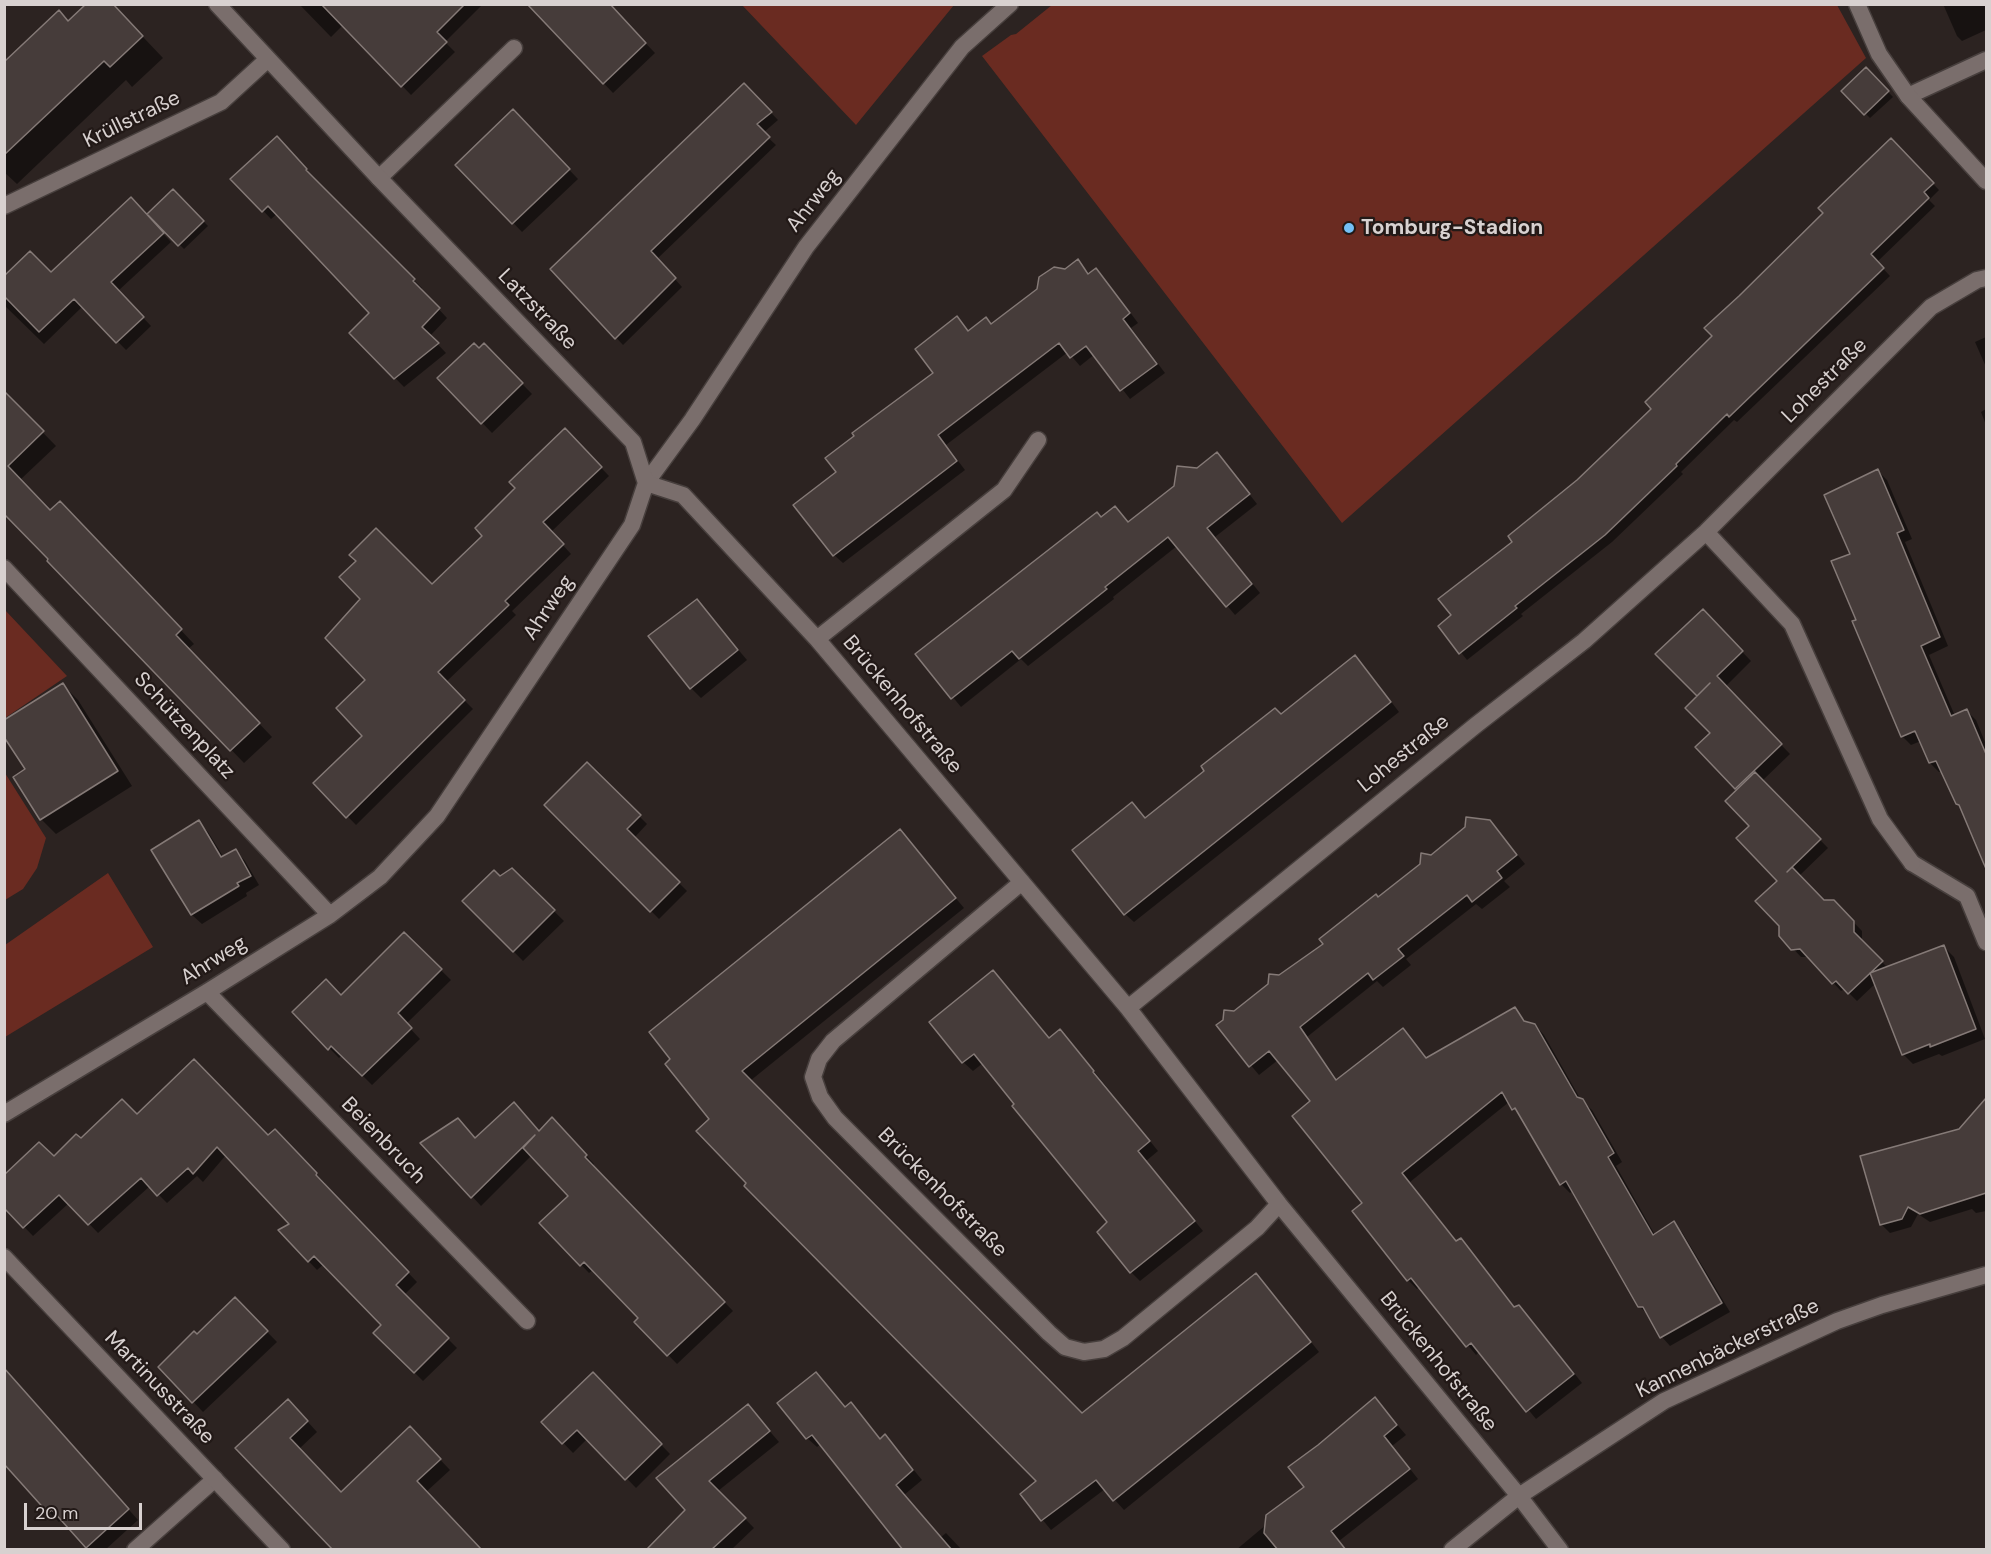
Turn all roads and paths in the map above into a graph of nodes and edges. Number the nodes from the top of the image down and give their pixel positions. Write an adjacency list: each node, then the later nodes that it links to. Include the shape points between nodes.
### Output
1 (217, 4): 5 (street, Latzstraße)
2 (1010, 4): 13 (street, Ahrweg, via 962,47 806,247)
3 (1857, 4): 7 (street, via 1879,54)
4 (514, 48): 8 (street)
5 (268, 58): 8 (street, Latzstraße); 10 (street, Krüllstraße, via 221,102)
6 (1986, 60): 7 (street)
7 (1908, 96): 9 (street)
8 (379, 178): 13 (street, Latzstraße, via 633,442)
9 (1986, 181)
10 (4, 206)
11 (1986, 278): 14 (street, Lohestraße, via 1931,306)
12 (1038, 440): 16 (street, Brückenhofstraße, via 1004,490)
13 (646, 483): 16 (street, Brückenhofstraße, via 682,495); 18 (street, Ahrweg, via 632,525 437,816 380,877)
14 (1706, 532): 19 (street, via 1792,624 1880,819 1912,863 1967,896); 21 (street, Lohestraße, via 1584,641)
15 (4, 568): 18 (street, Schützenplatz)
16 (817, 639): 17 (street, Brückenhofstraße)
17 (1022, 882): 21 (street, Brückenhofstraße); 23 (street, Brückenhofstraße, via 833,1041 819,1059 813,1077 820,1097 836,1118 1048,1333 1065,1347 1084,1352 1104,1349 1123,1338 1257,1228)
18 (330, 915): 20 (street, Ahrweg)
19 (1986, 942)
20 (207, 992): 22 (street, Ahrweg); 26 (street, Beienbruch)
21 (1128, 1008): 23 (street, Brückenhofstraße)
22 (4, 1114)
23 (1279, 1204): 28 (street, Brückenhofstraße)
24 (4, 1257): 27 (street, Martinusstraße)
25 (1986, 1275): 28 (street, Kannenbäckerstraße, via 1837,1321 1664,1401)
26 (527, 1322)
27 (215, 1479): 29 (street); 30 (street, Martinusstraße)
28 (1519, 1496): 31 (street, Kannenbäckerstraße); 32 (street, Brückenhofstraße)
29 (135, 1550)
30 (282, 1550)
31 (1452, 1550)
32 (1560, 1550)

